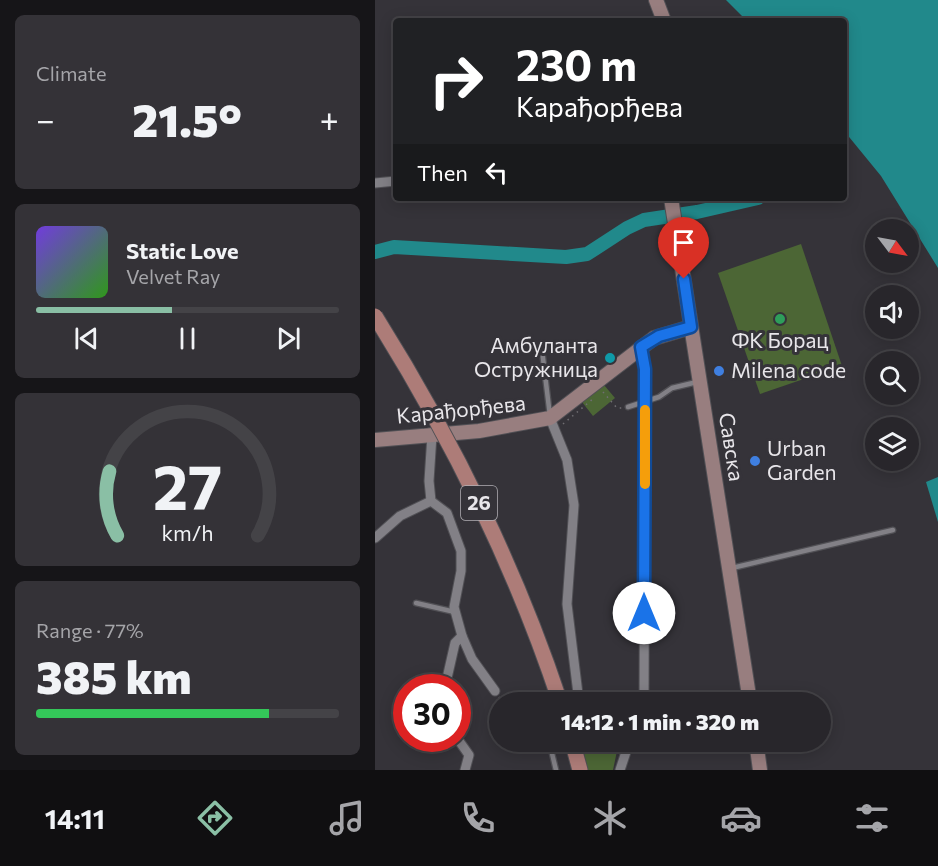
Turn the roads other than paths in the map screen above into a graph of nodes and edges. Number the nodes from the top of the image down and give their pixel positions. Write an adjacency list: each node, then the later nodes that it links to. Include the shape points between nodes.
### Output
1 (656, 0): 2 (street)
2 (662, 18)
3 (393, 181): 4 (street)
4 (375, 183)
5 (672, 201): 7 (street, Савска)
6 (375, 316): 25 (main road, 26, bridge, via 469,482 528,614)
7 (691, 327): 8 (street, Карађорђева, via 659,336); 10 (street, Савска)
8 (641, 347): 11 (street); 13 (street, Карађорђева)
9 (542, 350): 13 (lane, Карађорђева)
10 (700, 382): 11 (lane, via 672,388); 19 (street, Савска)
11 (645, 400): 12 (lane); 27 (street)
12 (628, 407)
13 (552, 423): 14 (street, Карађорђева); 26 (street, via 567,460 575,505 566,590)
14 (432, 435): 15 (street, Карађорђева); 16 (street)
15 (375, 440)
16 (431, 501): 18 (street, via 401,516); 21 (street, via 447,513 461,550)
17 (893, 530): 19 (lane)
18 (375, 538)
19 (730, 569): 28 (street, Савска)
20 (416, 603): 21 (lane)
21 (455, 612): 22 (street)
22 (462, 636): 23 (street, via 455,643); 24 (street, via 472,659)
23 (448, 674)
24 (495, 692)
25 (556, 692)
26 (578, 692)
27 (644, 692)
28 (748, 692)
29 (467, 752): 34 (street)
30 (552, 752): 35 (lane)
31 (575, 752): 36 (main road)
32 (626, 752): 37 (street)
33 (758, 752): 38 (street)
34 (465, 770)
35 (556, 770)
36 (580, 770)
37 (620, 770)
38 (760, 770)

